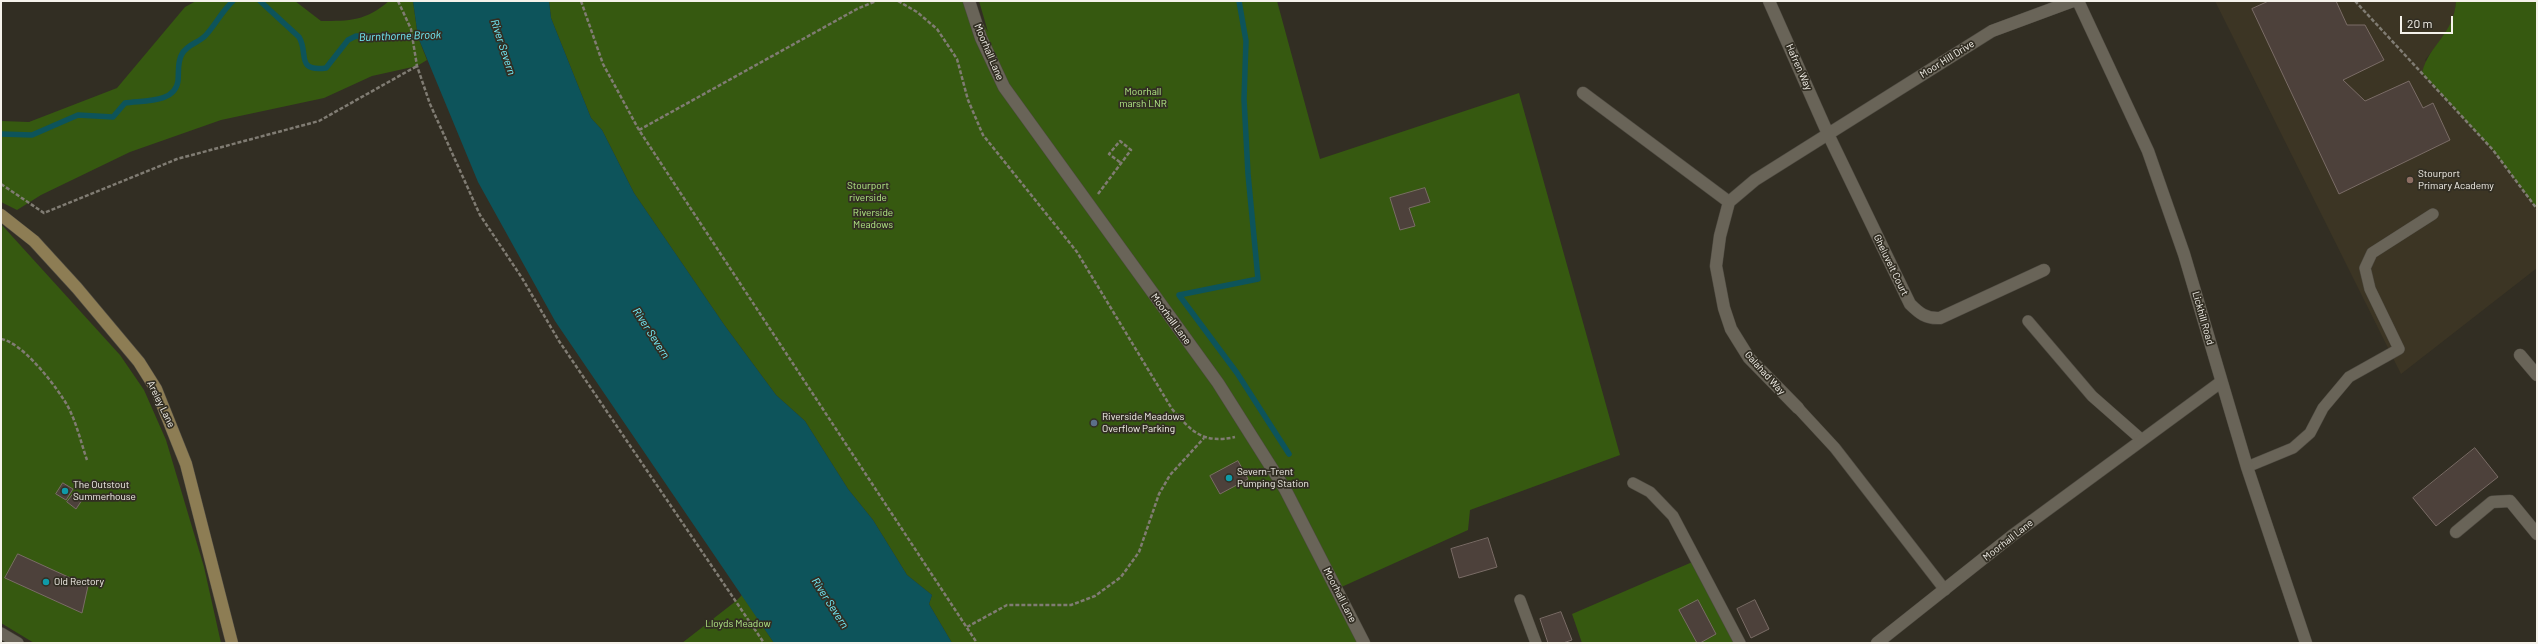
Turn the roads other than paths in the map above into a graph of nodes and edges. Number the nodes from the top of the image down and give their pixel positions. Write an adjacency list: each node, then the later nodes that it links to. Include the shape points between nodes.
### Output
1 (969, 1): 26 (street, Moorhall Lane, via 1004,87 1218,383 1249,430 1285,490)
2 (1769, 1): 6 (street, Hafren Way)
3 (2073, 1): 6 (street, Moor Hill Drive, via 1992,31)
4 (2078, 1): 14 (street, Lickhill Road, via 2148,151 2184,254)
5 (1583, 93): 7 (street)
6 (1828, 134): 7 (street, via 1755,180); 10 (street, Gheluvelt Court, via 1910,304 1921,314 1931,319 1940,318)
7 (1729, 202): 15 (street, Galahad Way, via 1720,236 1716,266 1726,315 1731,329 1749,358)
8 (1, 214): 25 (street, Areley Lane, via 34,241 77,288 139,362 156,389 186,464)
9 (2433, 214): 17 (lane, via 2372,253 2365,268 2370,289 2399,349 2349,377 2323,408 2310,433 2293,448)
10 (2044, 270)
11 (2028, 321): 16 (lane, via 2092,396)
12 (2520, 355): 13 (street)
13 (2537, 375)
14 (2221, 382): 16 (street, Moorhall Lane); 17 (street, Lickhill Road)
15 (1798, 408): 21 (lane, Galahad Way, via 1835,448)
16 (2142, 440): 21 (street, Moorhall Lane, via 2013,535)
17 (2247, 467): 30 (street, Lickhill Road)
18 (1633, 483): 28 (lane, via 1650,492 1673,516)
19 (2456, 532): 20 (street, via 2492,502 2510,501)
20 (2537, 534)
21 (1945, 590): 29 (street, Moorhall Lane)
22 (1520, 600): 27 (lane)
23 (1, 633): 24 (lane)
24 (18, 643)
25 (232, 643)
26 (1364, 643)
27 (1536, 643)
28 (1740, 643)
29 (1877, 643)
30 (2306, 643)

